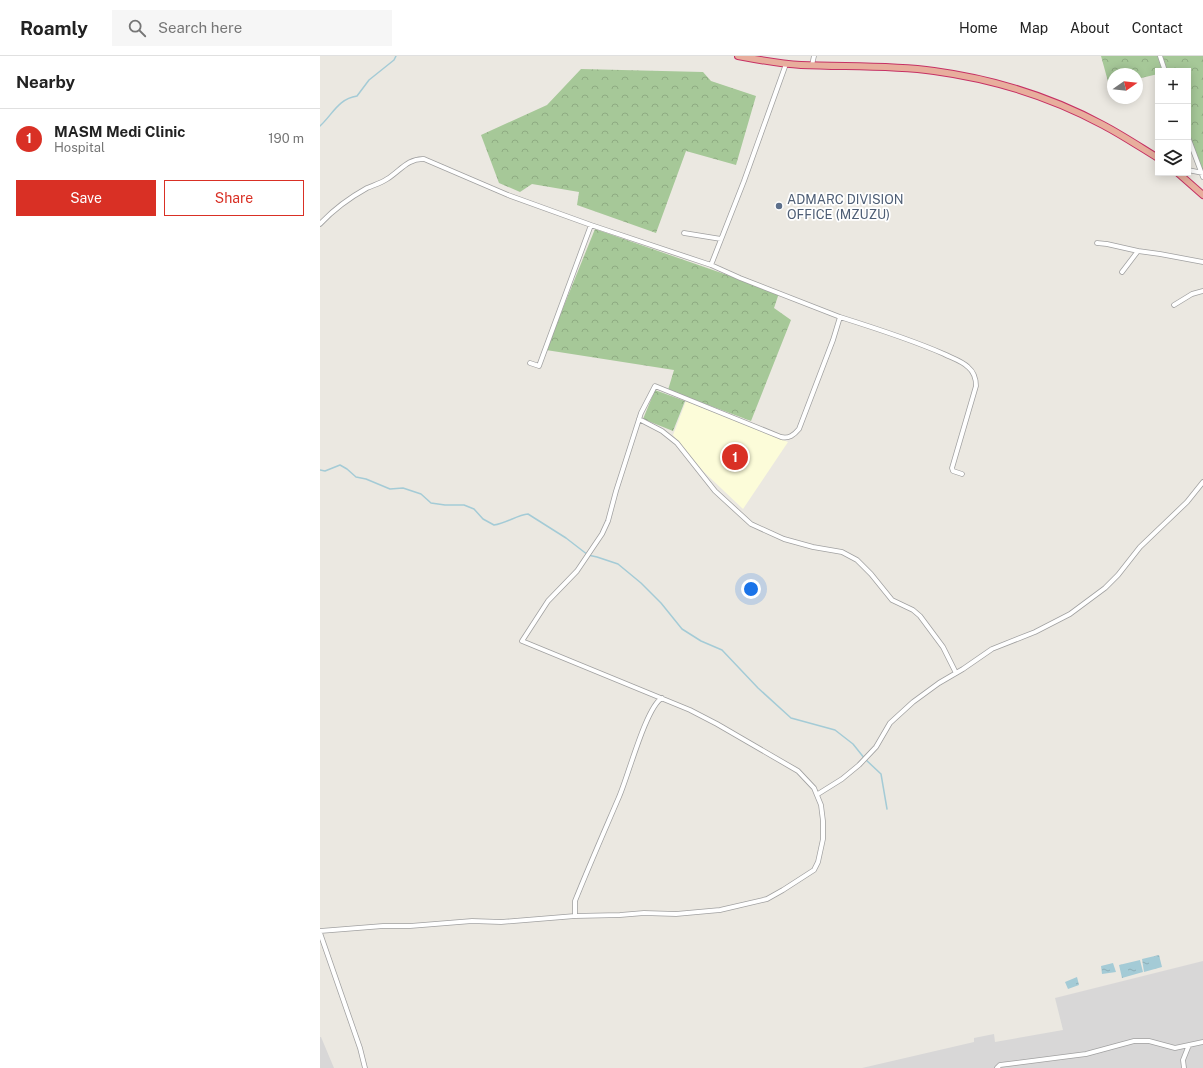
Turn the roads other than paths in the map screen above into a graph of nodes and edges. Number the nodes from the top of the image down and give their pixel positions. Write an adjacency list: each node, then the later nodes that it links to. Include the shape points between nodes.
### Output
1 (738, 56): 4 (highway)
2 (814, 56): 5 (street)
3 (1160, 56): 6 (street)
4 (786, 64): 5 (highway); 16 (street)
5 (812, 65): 8 (highway, via 933,71 986,81 1059,104 1103,125)
6 (1164, 68)
7 (1189, 140): 10 (street)
8 (1155, 156)
9 (1191, 171): 10 (street)
10 (1202, 174)
11 (1181, 176): 12 (highway)
12 (1203, 195)
13 (320, 224): 14 (street, via 350,199 388,179 410,162 420,159)
14 (591, 225): 20 (street); 25 (street, via 539,366)
15 (684, 233): 16 (street)
16 (721, 240): 20 (street)
17 (1097, 243): 18 (street)
18 (1138, 251): 19 (street); 21 (street)
19 (1203, 262)
20 (711, 265): 24 (street)
21 (1122, 272)
22 (1203, 291): 23 (street)
23 (1174, 304)
24 (840, 317): 26 (street, via 799,429 791,437 781,437 654,386); 27 (street, via 929,347 972,370 976,386 952,468)
25 (530, 364)
26 (640, 419): 29 (street, via 677,443 715,491 751,524 784,539 842,552 857,560 892,600 920,616 943,647); 30 (street, via 602,534 576,570 548,601 522,641)
27 (962, 474)
28 (1203, 482): 29 (street, via 1187,502 1140,547 1109,584 1085,604 1038,630 992,649)
29 (956, 673): 31 (street, via 897,716 869,755 852,771)
30 (662, 698): 31 (street, via 707,718 798,771); 32 (street, via 655,705 637,745 620,796 575,901)
31 (818, 794): 32 (street, via 823,816 823,833 816,867 775,896 716,911)
32 (575, 916): 33 (street, via 501,922 383,926)
33 (320, 932): 36 (street)
34 (1203, 1042): 35 (street)
35 (1189, 1045): 37 (street, via 1175,1048 1149,1041 1134,1041 1086,1054 1000,1065); 38 (street, via 1183,1060)
36 (365, 1068)
37 (996, 1068)
38 (1184, 1068)

